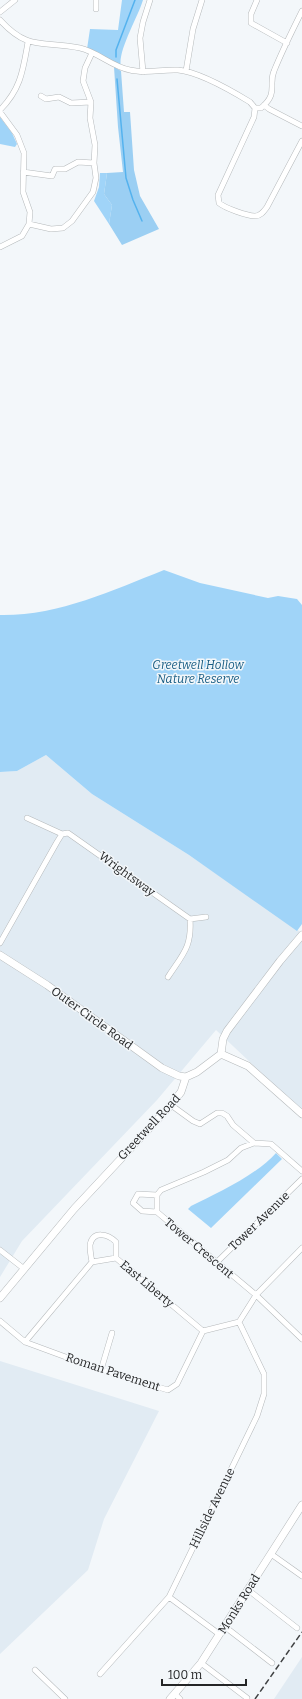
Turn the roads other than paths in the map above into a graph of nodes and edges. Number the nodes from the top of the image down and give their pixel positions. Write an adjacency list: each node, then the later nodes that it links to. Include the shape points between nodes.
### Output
1 (15, 0): 7 (street)
2 (96, 0): 6 (street)
3 (150, 0): 13 (street, via 140,38)
4 (202, 0): 14 (street, via 193,29)
5 (257, 0): 11 (street, via 250,14 250,23)
6 (96, 9)
7 (0, 12)
8 (301, 14): 11 (street)
9 (0, 20): 10 (street, via 19,38)
10 (28, 42): 12 (street, via 81,48); 19 (street, via 21,78 16,90)
11 (287, 43): 17 (street, via 272,73 273,86)
12 (92, 53): 13 (street, via 121,68); 16 (street, via 85,68 83,81)
13 (143, 72): 14 (street)
14 (186, 72): 18 (street, via 244,98)
15 (41, 96): 16 (street, via 46,99 59,97 71,103)
16 (91, 102): 22 (street)
17 (264, 105): 18 (street); 20 (street)
18 (255, 108): 21 (street, via 254,117 218,195 219,204 254,216 262,214)
19 (0, 111): 23 (street, via 17,134 24,153)
20 (302, 126)
21 (302, 140)
22 (94, 163): 23 (street, via 78,162 64,169 55,169 52,176); 24 (street, via 96,178 92,192 72,221 63,228 51,229)
23 (23, 172): 24 (street, via 23,192 30,212)
24 (29, 224): 25 (street, via 22,236)
25 (0, 247)
26 (27, 818): 27 (street, Wrightsway)
27 (62, 834): 29 (street, Wrightsway, via 72,835); 31 (street)
28 (206, 917): 29 (street)
29 (190, 919): 33 (street, via 189,946)
30 (302, 935): 34 (main road, via 227,1031)
31 (0, 943)
32 (0, 955): 35 (main road, Outer Circle Road, via 47,985 162,1068)
33 (168, 977)
34 (221, 1054): 35 (main road); 37 (main road, via 248,1066)
35 (186, 1077): 36 (main road, Greetwell Road, via 181,1092)
36 (171, 1105): 38 (street, via 200,1124 217,1113 222,1113); 48 (main road, Greetwell Road, via 90,1191)
37 (302, 1114)
38 (254, 1143): 39 (street, via 271,1144); 41 (street, via 241,1148 228,1160 161,1190)
39 (302, 1171)
40 (302, 1180): 47 (street, Tower Avenue)
41 (157, 1195): 42 (street, Tower Crescent); 42 (street, via 138,1194 133,1203 142,1211)
42 (157, 1212): 47 (street, Tower Crescent)
43 (0, 1250): 48 (street)
44 (301, 1252): 49 (street)
45 (116, 1258): 46 (street, East Liberty); 46 (street, via 116,1242 110,1236 101,1235 90,1244); 53 (street, East Liberty)
46 (92, 1262): 56 (street)
47 (217, 1262): 49 (street, Tower Crescent)
48 (24, 1268): 50 (main road, Greetwell Road)
49 (256, 1294): 52 (street); 55 (street, Tower Crescent)
50 (0, 1298)
51 (0, 1321): 56 (street, Roman Pavement)
52 (239, 1322): 53 (street); 62 (street, Hillside Avenue, via 264,1374 264,1394 257,1416)
53 (203, 1331): 57 (street, Roman Pavement, via 180,1380 173,1388 163,1389)
54 (112, 1333): 57 (street)
55 (302, 1339)
56 (25, 1342): 57 (street, Roman Pavement)
57 (101, 1370)
58 (302, 1505): 59 (main road, Monks Road)
59 (271, 1554): 60 (street); 61 (main road, Monks Road)
60 (302, 1576)
61 (247, 1589): 63 (main road, Monks Road); 64 (street)
62 (169, 1597): 65 (street); 69 (street, Hillside Avenue)
63 (224, 1626): 65 (main road, Monks Road); 67 (street)
64 (297, 1628)
65 (219, 1634): 66 (main road, Monks Road)
66 (201, 1663): 70 (main road, Monks Road); 71 (street)
67 (272, 1663)
68 (35, 1670): 72 (street)
69 (100, 1674)
70 (175, 1697)
71 (247, 1698)
72 (65, 1699)

